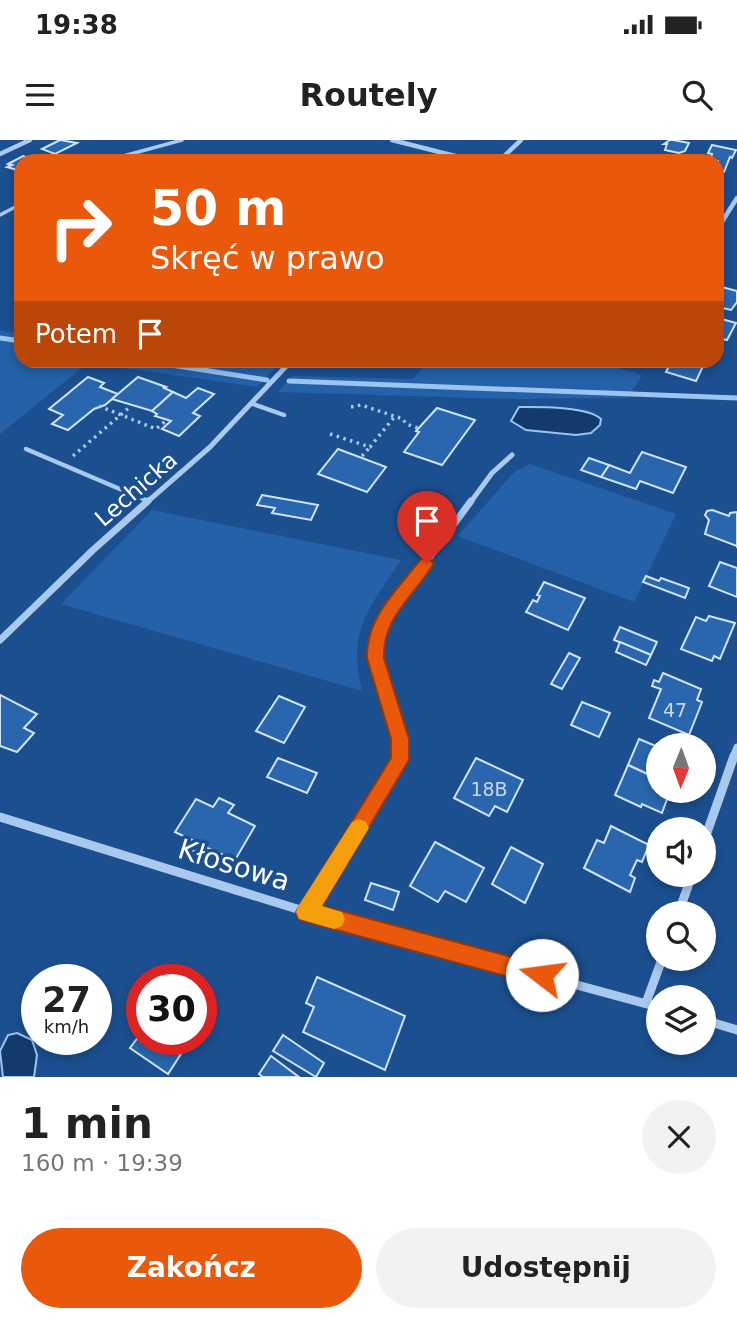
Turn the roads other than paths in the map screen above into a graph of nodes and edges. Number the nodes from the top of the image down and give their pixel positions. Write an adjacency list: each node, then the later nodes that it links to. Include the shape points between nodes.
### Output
1 (30, 140): 5 (street)
2 (182, 140): 6 (lane)
3 (392, 140): 7 (street)
4 (521, 140): 8 (street)
5 (0, 154)
6 (131, 154)
7 (447, 154)
8 (506, 154)
9 (737, 198): 10 (street)
10 (724, 219)
11 (285, 368): 12 (street, Lechicka)
12 (253, 404): 13 (lane); 16 (street, Lechicka)
13 (284, 415)
14 (26, 449): 16 (lane)
15 (512, 455): 21 (street, via 492,473 379,626 376,658 400,739 400,760)
16 (148, 501): 17 (street, Lechicka)
17 (0, 640)
18 (737, 747): 20 (street)
19 (0, 817): 21 (street, Kłosowa)
20 (712, 817)
21 (307, 912): 22 (street, Kłosowa)
22 (646, 1003)
23 (716, 1024): 24 (street)
24 (737, 1030)

